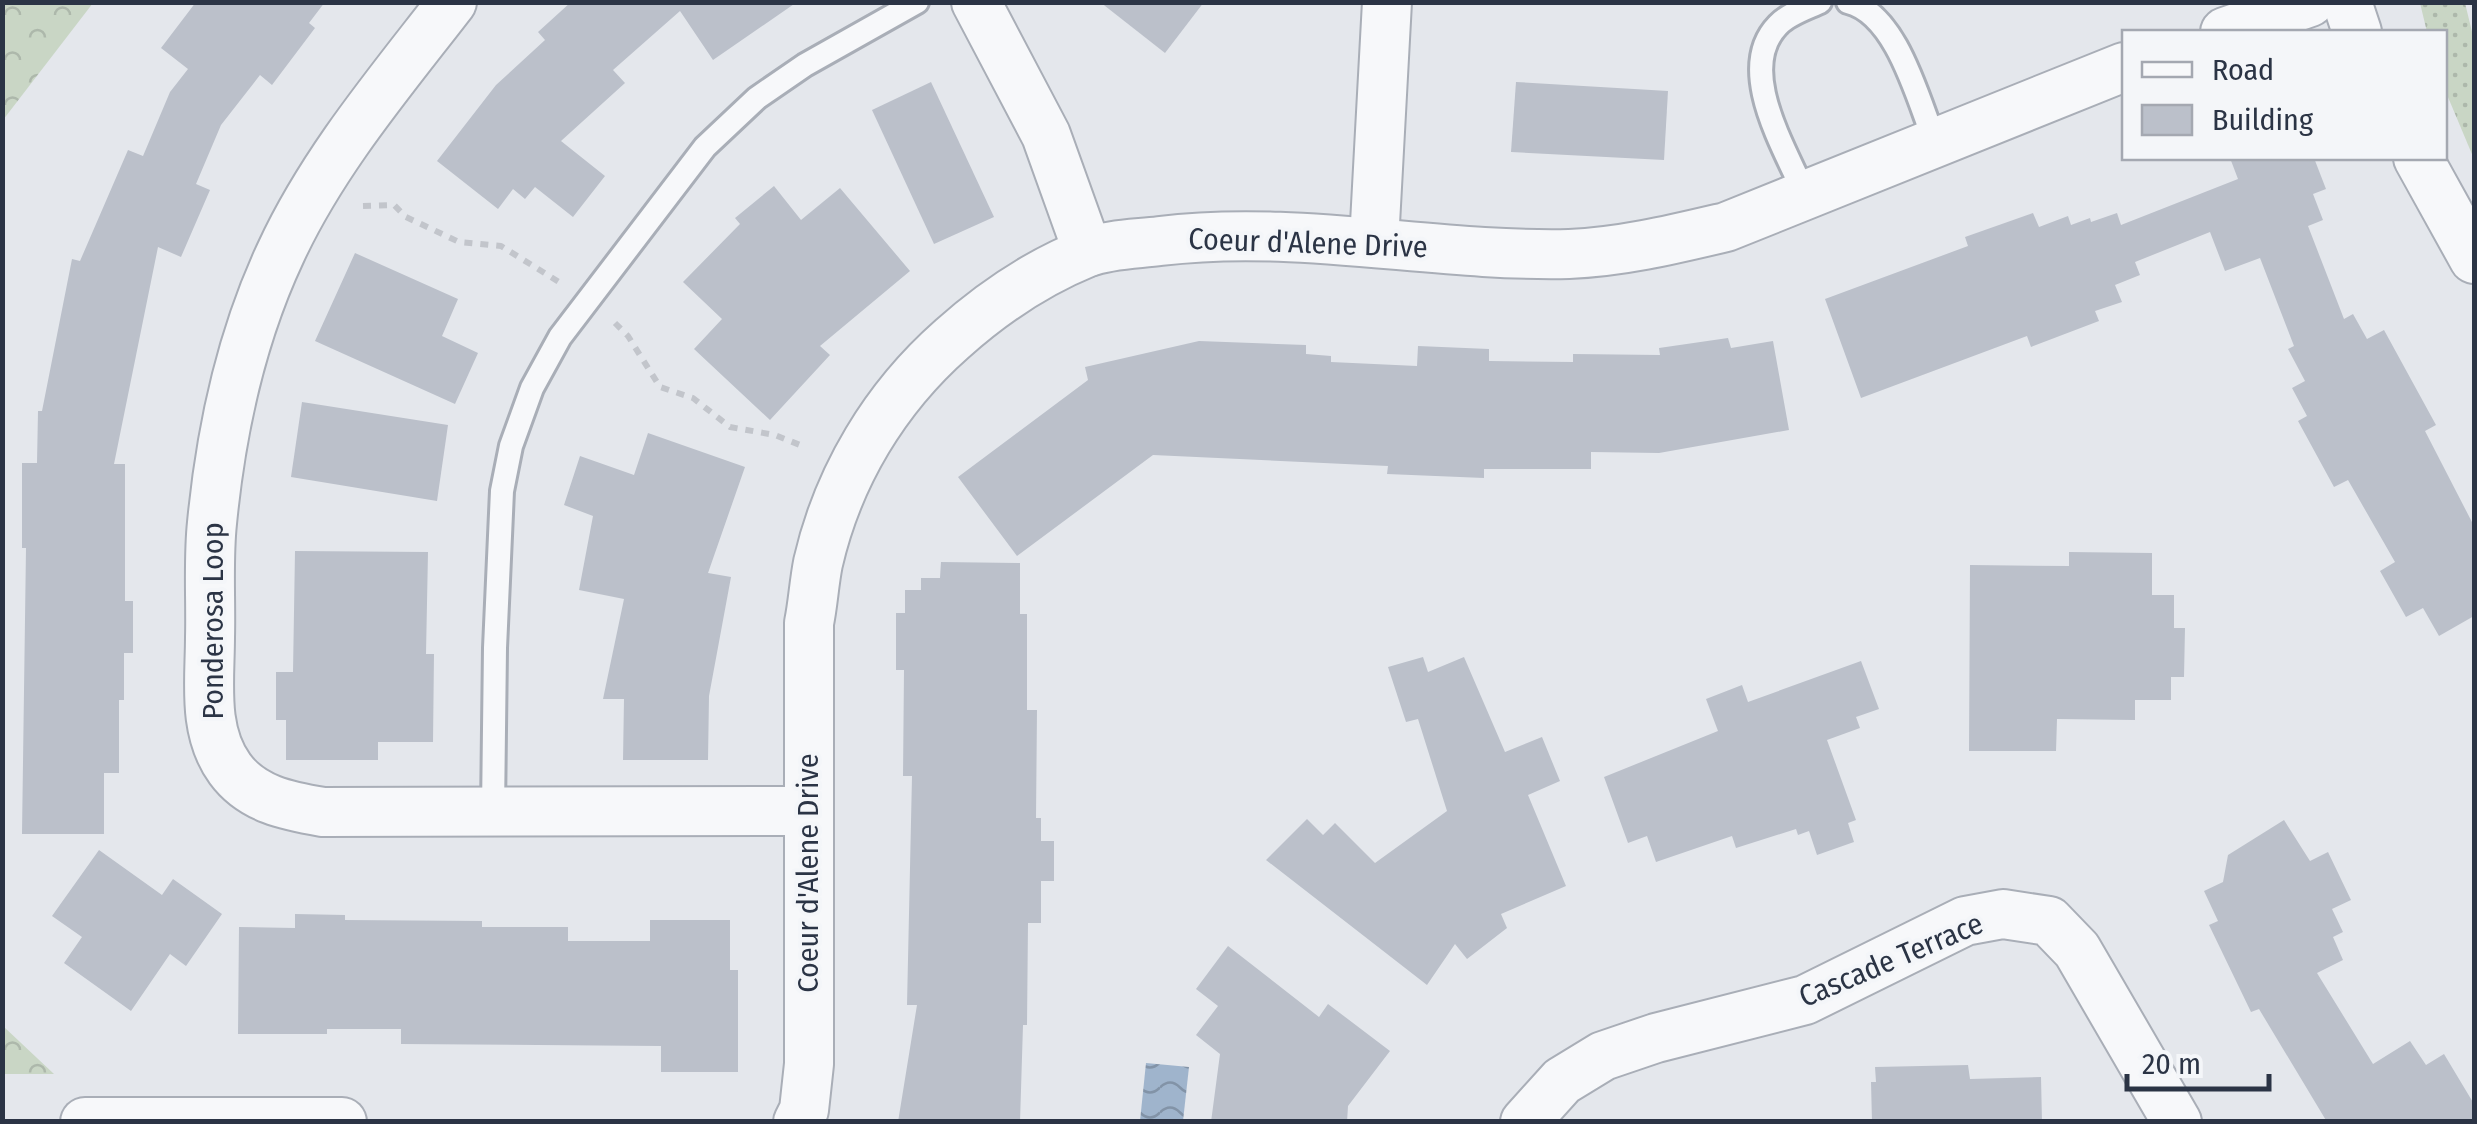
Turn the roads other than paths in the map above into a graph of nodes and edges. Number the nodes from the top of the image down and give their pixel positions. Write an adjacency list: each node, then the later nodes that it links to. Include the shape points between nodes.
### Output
1 (452, 2): 18 (street, Ponderosa Loop, via 316,190 281,252 245,343 212,526 209,703 212,736 228,768 249,790 285,805 361,815)
2 (917, 2): 18 (lane, via 757,98 705,147 560,337 532,388 502,491)
3 (976, 2): 16 (street, via 1046,135)
4 (1387, 2): 15 (street)
5 (1820, 2): 14 (lane, via 1779,23 1762,48 1761,90)
6 (1848, 2): 12 (lane, via 1892,36)
7 (2310, 2): 9 (street)
8 (2347, 2): 10 (street)
9 (2232, 30)
10 (2356, 30)
11 (2122, 68): 12 (street, Coeur d'Alene Drive)
12 (1935, 142): 14 (street, Coeur d'Alene Drive)
13 (2419, 160): 17 (street)
14 (1805, 195): 15 (street, Coeur d'Alene Drive, via 1726,227 1597,251)
15 (1374, 242): 16 (street, Coeur d'Alene Drive, via 1180,238)
16 (1088, 252): 19 (street, Coeur d'Alene Drive, via 975,318 928,360 893,400 848,474 818,564 810,624)
17 (2474, 259)
18 (494, 811): 19 (street, Ponderosa Loop)
19 (807, 811): 22 (street, Coeur d'Alene Drive, via 809,1064)
20 (85, 1122): 21 (street)
21 (342, 1122)
22 (798, 1122)
23 (1525, 1122): 24 (street, Cascade Terrace, via 1562,1081 1603,1056 1805,1000 1965,921 2002,914 2049,921 2077,950)
24 (2177, 1122)

